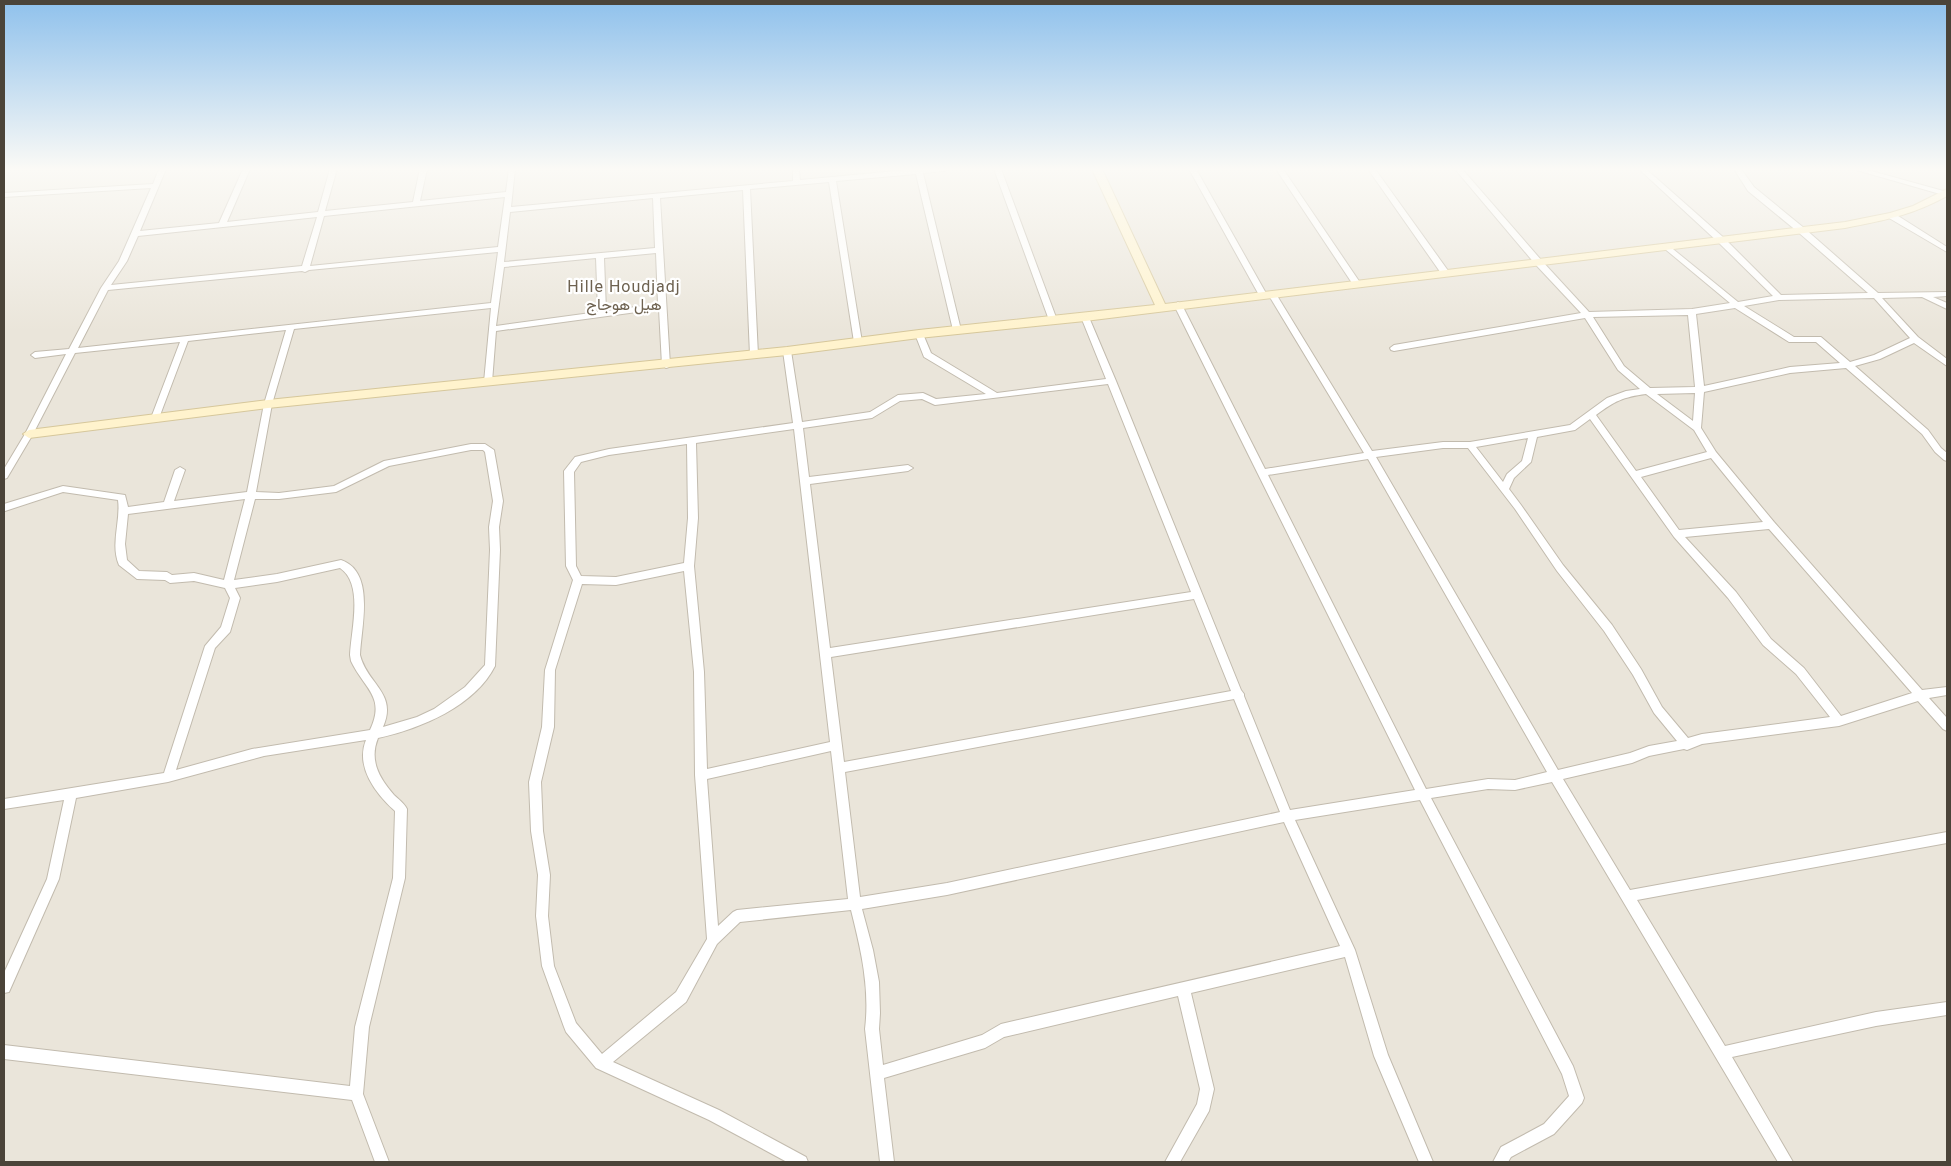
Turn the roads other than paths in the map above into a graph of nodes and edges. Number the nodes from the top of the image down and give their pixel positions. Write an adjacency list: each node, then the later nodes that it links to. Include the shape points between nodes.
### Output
1 (139, 223): 21 (street)
2 (228, 223): 19 (street)
3 (317, 223): 30 (street)
4 (505, 223): 24 (street)
5 (658, 223): 25 (street)
6 (748, 223): 61 (street)
7 (839, 223): 56 (street)
8 (931, 223): 52 (street)
9 (1017, 223): 49 (street)
10 (1122, 223): 44 (street)
11 (1224, 223): 35 (street)
12 (1316, 223): 32 (street)
13 (1410, 223): 31 (street)
14 (1505, 223): 28 (street)
15 (1703, 223): 22 (street)
16 (1793, 223): 20 (street)
17 (1844, 223): 20 (street)
18 (1904, 223): 26 (street)
19 (222, 224): 21 (street)
20 (1801, 230): 22 (street); 37 (street)
21 (134, 234): 33 (street, via 123,261)
22 (1721, 240): 23 (street); 38 (street)
23 (1668, 247): 28 (street); 42 (street)
24 (502, 249): 29 (street); 30 (street)
25 (659, 250): 27 (street); 41 (street)
26 (1947, 250)
27 (600, 257): 29 (street); 46 (street)
28 (1539, 263): 31 (street); 47 (street)
29 (501, 265): 39 (street)
30 (305, 270): 33 (street)
31 (1446, 274): 32 (street)
32 (1357, 284): 35 (street)
33 (105, 288): 58 (street)
34 (1947, 294): 36 (street)
35 (1267, 295): 40 (street); 81 (street)
36 (1924, 295): 37 (street); 43 (street)
37 (1876, 296): 38 (street); 55 (street)
38 (1779, 298): 42 (street)
39 (495, 305): 50 (street); 51 (street)
40 (1178, 305): 44 (street); 85 (street)
41 (662, 306): 46 (street); 63 (street)
42 (1738, 306): 45 (street); 64 (street, via 1792,340 1818,339)
43 (1947, 306)
44 (1161, 307): 48 (street)
45 (1692, 312): 47 (street); 67 (street)
46 (602, 314): 51 (street)
47 (1587, 315): 57 (street); 68 (street, via 1621,368)
48 (1085, 317): 49 (street); 65 (street)
49 (1053, 320): 52 (street)
50 (291, 327): 54 (street); 70 (street)
51 (492, 329): 66 (street)
52 (957, 330): 53 (street)
53 (919, 334): 56 (street); 69 (street, via 927,355)
54 (184, 339): 58 (street); 72 (street)
55 (1915, 339): 62 (street); 64 (street, via 1877,357)
56 (858, 342): 59 (street)
57 (1394, 348)
58 (72, 351): 60 (street); 75 (street)
59 (787, 351): 61 (street); 73 (street)
60 (35, 355)
61 (754, 355): 63 (street)
62 (1947, 363)
63 (666, 365): 66 (street)
64 (1850, 365): 67 (street, via 1790,370); 79 (street)
65 (1112, 381): 69 (street); 99 (street)
66 (488, 382): 70 (street)
67 (1700, 390): 68 (street); 74 (street)
68 (1648, 392): 71 (street, via 1626,394 1610,400); 74 (street)
69 (996, 396): 73 (street, via 936,402 923,396 898,398 872,414)
70 (268, 404): 72 (street); 90 (street)
71 (1591, 415): 76 (street, via 1572,428); 86 (street)
72 (156, 418): 75 (street)
73 (798, 424): 77 (street); 88 (street)
74 (1697, 428): 80 (street)
75 (29, 434): 87 (street)
76 (1532, 434): 78 (street); 89 (street, via 1526,462 1510,476)
77 (691, 440): 96 (street, via 693,518); 97 (street, via 578,459 570,471 569,517 571,566)
78 (1470, 445): 81 (street, via 1443,445); 89 (street)
79 (1942, 449): 82 (street)
80 (1713, 454): 86 (street); 94 (street)
81 (1370, 455): 85 (street); 110 (street)
82 (1947, 458)
83 (908, 468): 88 (street)
84 (180, 470): 91 (street)
85 (1262, 473): 114 (street)
86 (1634, 475): 95 (street)
87 (4, 476)
88 (805, 481): 100 (street)
89 (1504, 490): 108 (street, via 1608,628 1658,710)
90 (251, 495): 91 (street); 98 (street); 106 (street, via 279,496 336,489 387,463 471,447 489,450 498,501 494,527 490,666 486,676 422,721)
91 (168, 505): 93 (street)
92 (4, 508): 93 (street, via 63,489 122,497)
93 (124, 511): 98 (street, via 120,544 122,562 137,575 167,576 170,579 194,577)
94 (1771, 525): 95 (street); 103 (street)
95 (1677, 534): 104 (street, via 1732,595 1767,642 1800,671)
96 (689, 566): 97 (street, via 616,581); 111 (street, via 699,672)
97 (578, 580): 127 (street, via 550,670 548,727 535,782 537,831 544,875 542,916 548,966 571,1026)
98 (228, 585): 106 (street, via 341,564 350,568 357,577 355,657 382,704 382,718); 112 (street, via 235,598 226,628 210,646)
99 (1196, 595): 100 (street); 102 (street)
100 (826, 653): 107 (street)
101 (1947, 691): 103 (street)
102 (1239, 694): 109 (street); 116 (street)
103 (1921, 696): 104 (street); 105 (street)
104 (1840, 721): 108 (street, via 1702,739)
105 (1947, 726)
106 (374, 734): 112 (street, via 262,752); 129 (street, via 368,752 371,769 387,798 401,809 400,878 362,1027)
107 (836, 745): 109 (street); 111 (street)
108 (1686, 745): 110 (street, via 1644,751 1632,758)
109 (839, 768): 119 (street)
110 (1554, 774): 114 (street, via 1515,785 1488,784); 118 (street)
111 (701, 775): 120 (street)
112 (168, 777): 113 (street)
113 (72, 793): 115 (street); 122 (street, via 53,879)
114 (1423, 794): 116 (street); 135 (street, via 1556,1047 1577,1098 1549,1129 1506,1152)
115 (4, 804)
116 (1287, 816): 119 (street, via 947,889); 121 (street)
117 (1947, 837): 118 (street)
118 (1628, 896): 126 (street)
119 (856, 904): 120 (street, via 737,916); 128 (street, via 873,981 872,1028)
120 (712, 940): 127 (street, via 681,997)
121 (1349, 950): 123 (street); 134 (street, via 1381,1056)
122 (4, 987)
123 (1183, 989): 128 (street, via 1001,1031 985,1041); 133 (street, via 1207,1089 1204,1106)
124 (1947, 1009): 126 (street, via 1876,1019)
125 (4, 1052): 129 (street)
126 (1722, 1053): 136 (street)
127 (601, 1063): 131 (street, via 714,1115)
128 (876, 1073): 132 (street)
129 (356, 1094): 130 (street)
130 (382, 1162)
131 (800, 1162)
132 (887, 1162)
133 (1170, 1162)
134 (1426, 1162)
135 (1500, 1162)
136 (1786, 1162)

